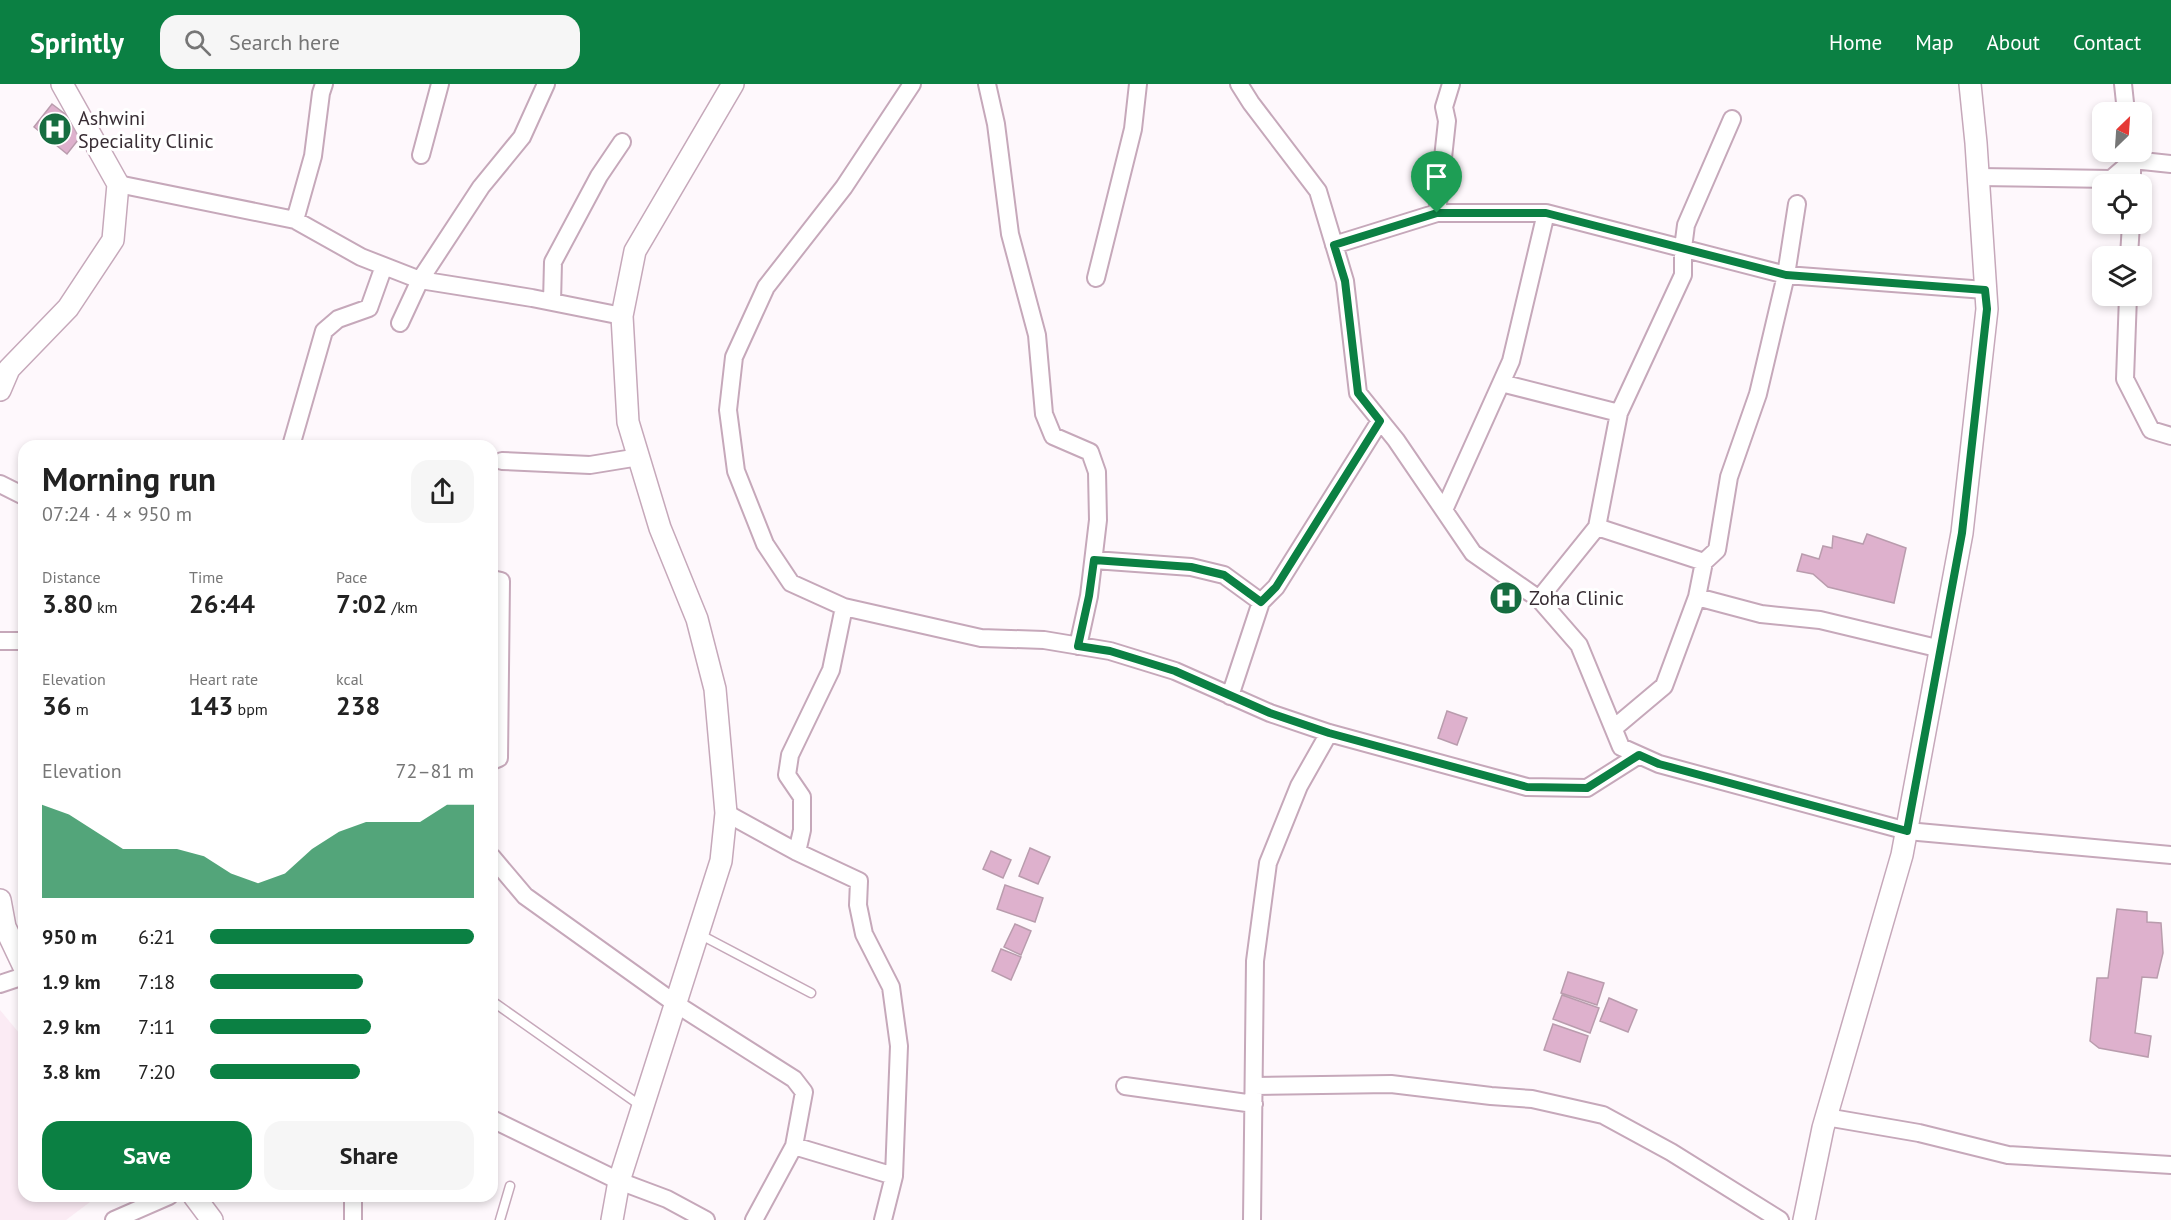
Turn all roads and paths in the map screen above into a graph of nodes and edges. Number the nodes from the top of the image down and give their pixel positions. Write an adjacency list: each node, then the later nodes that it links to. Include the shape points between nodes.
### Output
1 (62, 84): 21 (street)
2 (324, 84): 25 (street, via 313,156)
3 (440, 84): 16 (street)
4 (546, 84): 31 (street, via 522,137 481,187)
5 (733, 84): 35 (street, via 635,251)
6 (912, 84): 55 (street, via 844,187 766,287 734,357 728,410 736,471 765,544 791,583)
7 (987, 84): 49 (street, via 1010,234 1037,335 1044,414 1053,436 1090,452 1098,472)
8 (1138, 84): 30 (street, via 1133,129)
9 (1239, 84): 26 (street, via 1318,191)
10 (1451, 84): 23 (street, via 1444,107 1447,121)
11 (1970, 84): 20 (street)
12 (2122, 84): 13 (street)
13 (2125, 102)
14 (1732, 119): 27 (street, via 1686,225)
15 (622, 142): 33 (street, via 553,262)
16 (421, 155)
17 (2152, 160): 19 (street)
18 (2126, 162): 20 (street, via 2110,179)
19 (2171, 164)
20 (1978, 177): 32 (street)
21 (118, 184): 25 (street); 38 (street, via 113,240 68,308 9,369)
22 (1797, 204): 29 (street)
23 (1437, 213): 24 (street); 26 (street)
24 (1546, 213): 27 (street); 37 (street, via 1511,361)
25 (295, 220): 28 (street)
26 (1334, 245): 40 (street, via 1345,281 1358,393)
27 (1683, 248): 29 (street); 39 (street, via 1683,275)
28 (384, 266): 31 (street); 42 (street, via 369,308 338,319 324,331)
29 (1786, 275): 32 (street); 50 (street, via 1758,394 1729,477 1717,550)
30 (1096, 278)
31 (420, 280): 33 (street); 36 (street)
32 (1985, 290): 59 (street, via 1987,309 1962,533)
33 (552, 302): 35 (street)
34 (2128, 306): 41 (street, via 2125,379 2151,429)
35 (622, 316): 43 (street, via 628,422)
36 (399, 324)
37 (1501, 384): 39 (street); 47 (street)
38 (0, 390)
39 (1619, 413): 48 (street)
40 (1380, 421): 47 (street); 54 (street, via 1276,587)
41 (2171, 436)
42 (293, 440)
43 (639, 457): 44 (street, via 590,465); 65 (street, via 660,528 697,619 715,689)
44 (502, 461)
45 (0, 484): 46 (street)
46 (18, 493)
47 (1444, 510): 53 (street, via 1473,553)
48 (1597, 527): 50 (street); 53 (street)
49 (1094, 560): 54 (street, via 1191,567 1224,575); 58 (street)
50 (1704, 562): 52 (street)
51 (498, 580): 64 (street, via 501,593)
52 (1697, 597): 59 (street, via 1761,614 1820,620); 61 (street, via 1664,686)
53 (1539, 599): 61 (street, via 1579,645)
54 (1261, 602): 60 (street)
55 (844, 608): 58 (street, via 981,638 1044,640); 67 (street, via 831,670 790,755 787,775 802,797)
56 (0, 641): 57 (street)
57 (18, 641)
58 (1078, 646): 60 (street, via 1110,651 1175,671)
59 (1941, 649): 66 (street)
60 (1230, 696): 62 (street)
61 (1614, 728): 63 (street, via 1621,747)
62 (1329, 733): 63 (street, via 1527,787 1587,788); 79 (street, via 1299,786 1268,863 1255,961)
63 (1639, 755): 66 (street, via 1659,764)
64 (498, 758)
65 (726, 813): 67 (street); 71 (street, via 721,861)
66 (1907, 831): 68 (street); 82 (street)
67 (797, 852): 86 (street, via 859,881 858,904 864,934 891,987 899,1046)
68 (2171, 855)
69 (498, 864): 76 (street, via 525,896)
70 (0, 900): 72 (street, via 5,927)
71 (699, 934): 75 (lane); 76 (street)
72 (18, 954)
73 (18, 978): 74 (street)
74 (0, 984)
75 (811, 993)
76 (676, 1004): 81 (street); 84 (street, via 794,1079 804,1092)
77 (498, 1005): 81 (lane)
78 (1125, 1086): 80 (street)
79 (1254, 1086): 80 (street); 101 (street, via 1391,1084 1532,1099 1603,1115)
80 (1254, 1104): 100 (street)
81 (643, 1107): 87 (street)
82 (1826, 1117): 85 (street, via 1919,1133 2008,1155); 102 (street)
83 (498, 1122): 87 (street)
84 (794, 1146): 86 (street); 98 (street)
85 (2171, 1165)
86 (894, 1176): 99 (street)
87 (619, 1182): 96 (street); 97 (street, via 667,1199)
88 (510, 1185): 95 (lane)
89 (155, 1202): 92 (street)
90 (198, 1202): 93 (street)
91 (353, 1202): 94 (street)
92 (114, 1220)
93 (212, 1220)
94 (353, 1220)
95 (500, 1220)
96 (612, 1220)
97 (706, 1220)
98 (754, 1220)
99 (883, 1220)
100 (1252, 1220)
101 (1780, 1220)
102 (1804, 1220)

